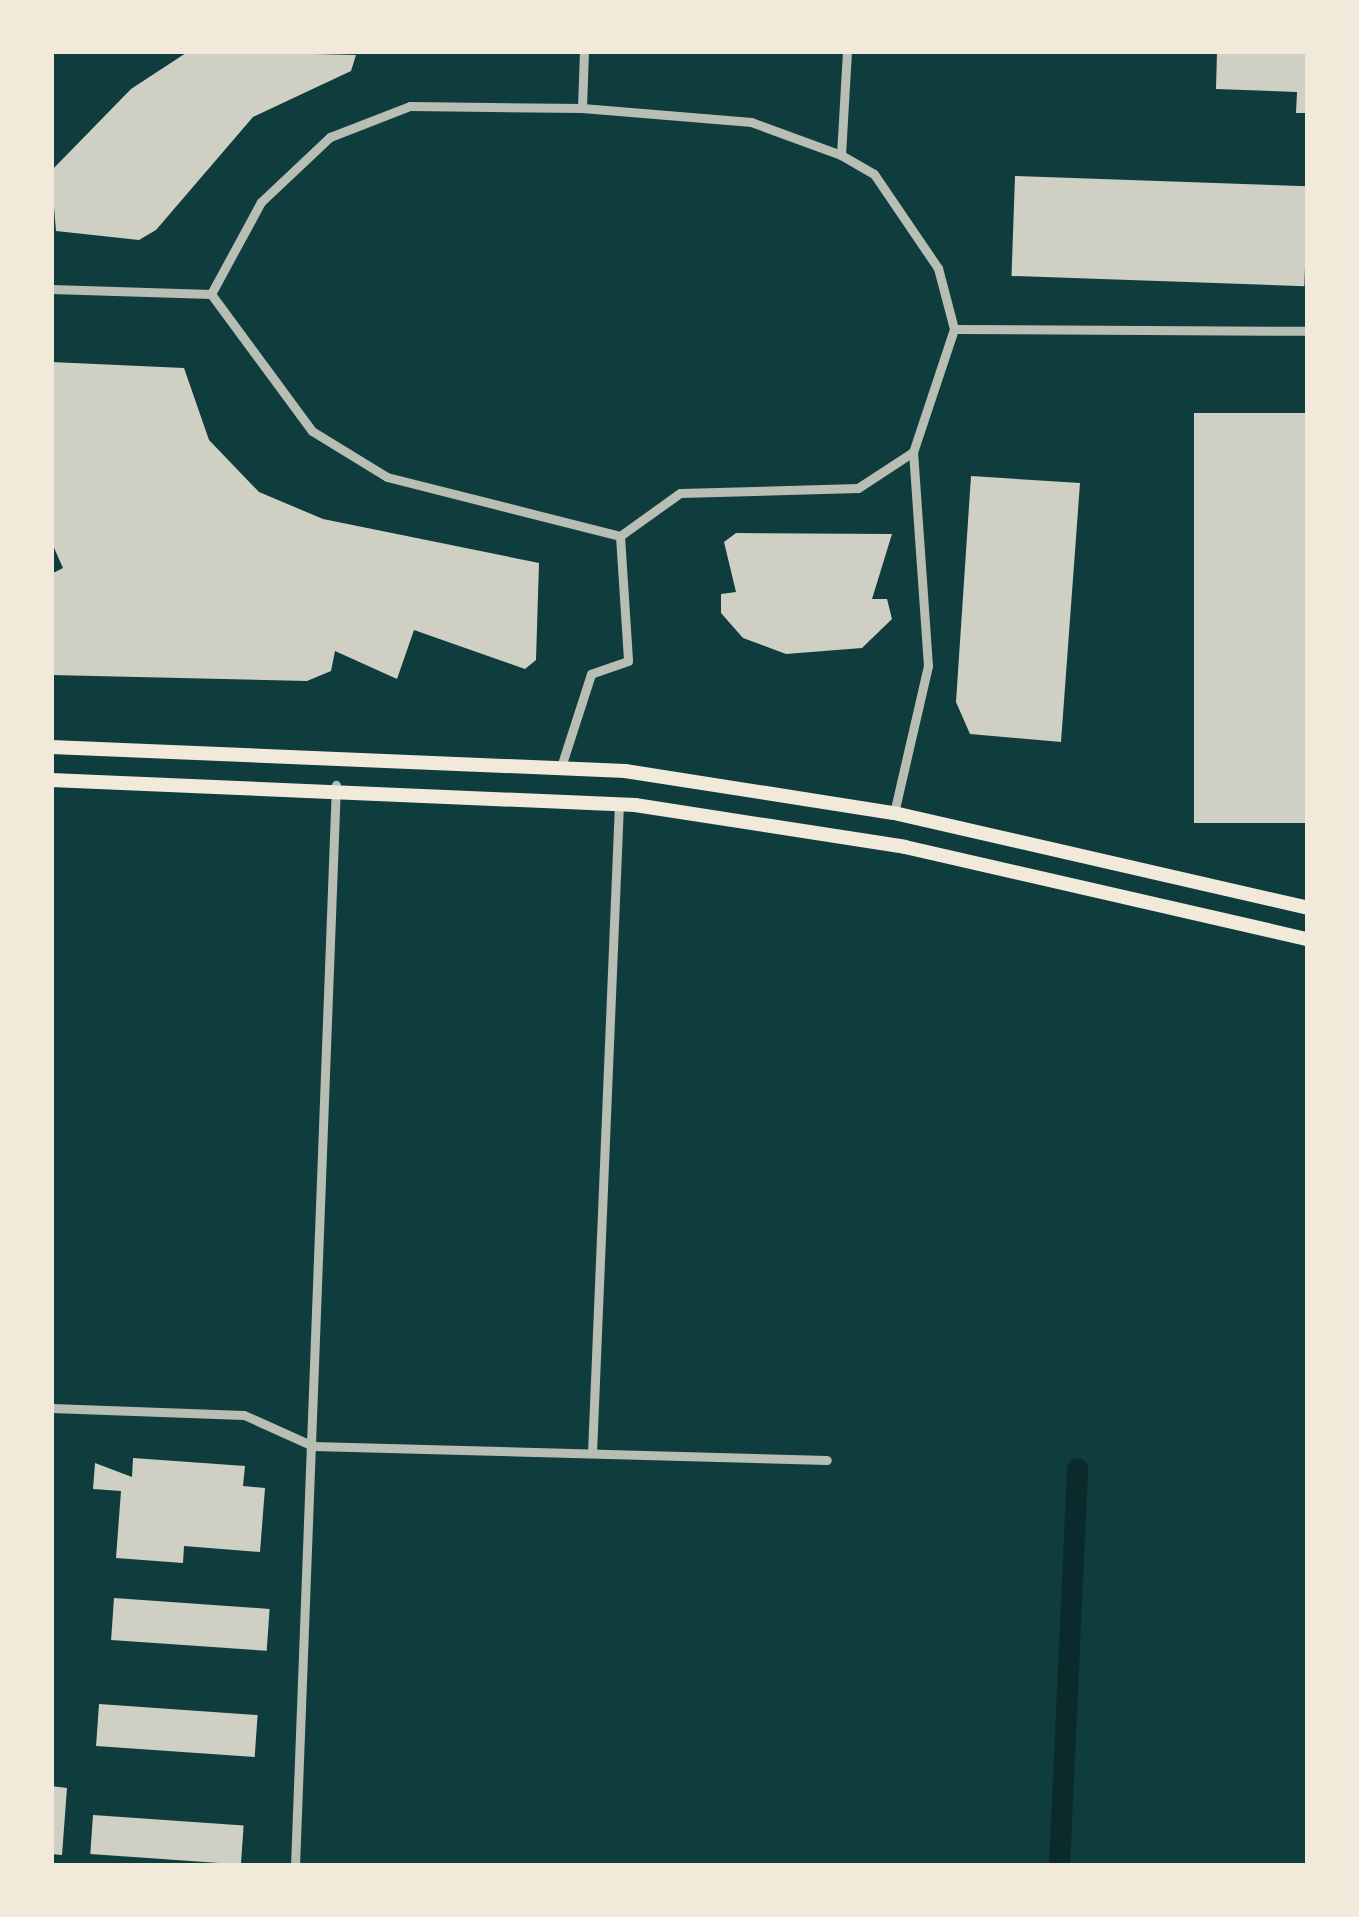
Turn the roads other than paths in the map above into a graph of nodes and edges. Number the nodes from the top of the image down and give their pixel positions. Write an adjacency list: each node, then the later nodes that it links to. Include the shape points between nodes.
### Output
1 (584, 51): 3 (street)
2 (847, 51): 4 (street)
3 (581, 108): 4 (street, via 751,122); 6 (street, via 410,106 330,137 261,202)
4 (841, 155): 7 (street, via 874,174 938,268)
5 (51, 289): 6 (street)
6 (211, 294): 10 (street, via 311,431 387,477)
7 (954, 329): 8 (street); 9 (street)
8 (1308, 331)
9 (913, 452): 10 (street, via 858,488 680,493); 16 (street, via 928,666)
10 (620, 536): 12 (street, via 628,662 592,674)
11 (51, 747): 12 (main road)
12 (561, 766): 16 (main road)
13 (51, 780): 14 (main road)
14 (337, 785): 15 (main road); 20 (street)
15 (619, 804): 18 (main road, via 949,855); 21 (street)
16 (894, 813): 17 (main road)
17 (1308, 908)
18 (1308, 939)
19 (51, 1408): 20 (street, via 244,1415)
20 (313, 1446): 21 (street); 23 (street)
21 (592, 1454): 22 (street)
22 (827, 1460)
23 (295, 1866)

